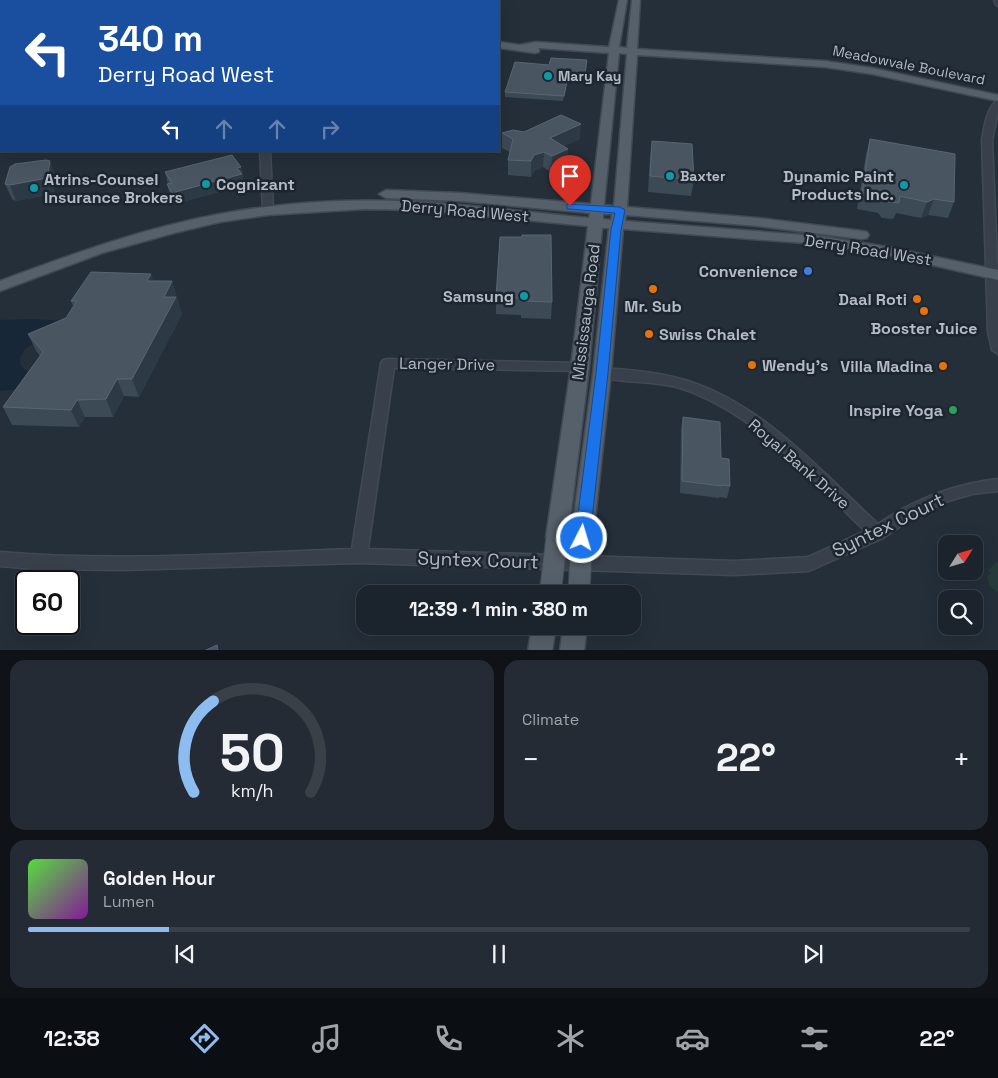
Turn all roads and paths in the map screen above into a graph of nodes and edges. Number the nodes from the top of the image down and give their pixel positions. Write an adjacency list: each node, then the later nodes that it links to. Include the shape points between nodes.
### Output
1 (623, 0): 3 (main road, Mississauga Road)
2 (636, 0): 5 (main road, Mississauga Road)
3 (618, 34): 6 (main road, via 612,35 607,43); 7 (main road, Mississauga Road)
4 (500, 46): 6 (main road, Meadowvale Boulevard)
5 (633, 49): 7 (main road, Meadowvale Boulevard); 8 (main road, Meadowvale Boulevard); 9 (main road, Meadowvale Boulevard); 10 (main road, Mississauga Road)
6 (581, 50): 7 (main road, Meadowvale Boulevard); 7 (main road, via 600,56)
7 (614, 56): 14 (main road, Mississauga Road)
8 (659, 56): 9 (main road, Meadowvale Boulevard); 10 (main road, via 643,59)
9 (724, 58): 11 (main road, Meadowvale Boulevard, via 844,67)
10 (632, 67): 15 (main road, Mississauga Road)
11 (998, 98)
12 (998, 103): 25 (street, via 987,140)
13 (265, 152): 16 (street)
14 (600, 188): 18 (main road); 20 (main road, Mississauga Road)
15 (621, 188): 17 (main road, Mississauga Road); 19 (main road, via 631,200)
16 (268, 206): 18 (main road, Derry Road West, via 420,206); 26 (main road, Derry Road West, via 168,222 102,240); 27 (main road, Derry Road West, via 96,250)
17 (620, 210): 19 (main road, Derry Road West); 20 (main road, Derry Road West); 21 (main road, Mississauga Road)
18 (558, 212): 20 (main road, Derry Road West); 24 (main road, via 584,232 590,242)
19 (653, 213): 25 (main road, Derry Road West, via 834,231)
20 (596, 216): 21 (main road, Derry Road West); 24 (main road, Mississauga Road)
21 (617, 225): 22 (main road, Derry Road West); 23 (main road, Mississauga Road)
22 (651, 228): 23 (main road, via 629,235); 25 (main road, Derry Road West, via 850,244)
23 (614, 251): 30 (main road, Mississauga Road)
24 (592, 257): 29 (main road, Mississauga Road)
25 (995, 268): 28 (street, via 994,332)
26 (0, 277)
27 (0, 286)
28 (998, 350)
29 (580, 367): 33 (street, Langer Drive, via 388,363); 35 (main road, Mississauga Road, bridge)
30 (602, 373): 32 (street, Royal Bank Drive, via 640,376 685,386 741,413 777,439); 36 (main road, Mississauga Road, bridge)
31 (998, 485): 32 (street, Syntex Court, via 941,497 908,512)
32 (877, 534): 33 (street, Syntex Court, via 808,564 734,568)
33 (358, 556): 34 (street, Syntex Court, via 123,563)
34 (0, 559)
35 (552, 585)
36 (579, 585)
37 (542, 635): 39 (main road)
38 (574, 635): 40 (main road)
39 (540, 650)
40 (572, 650)

